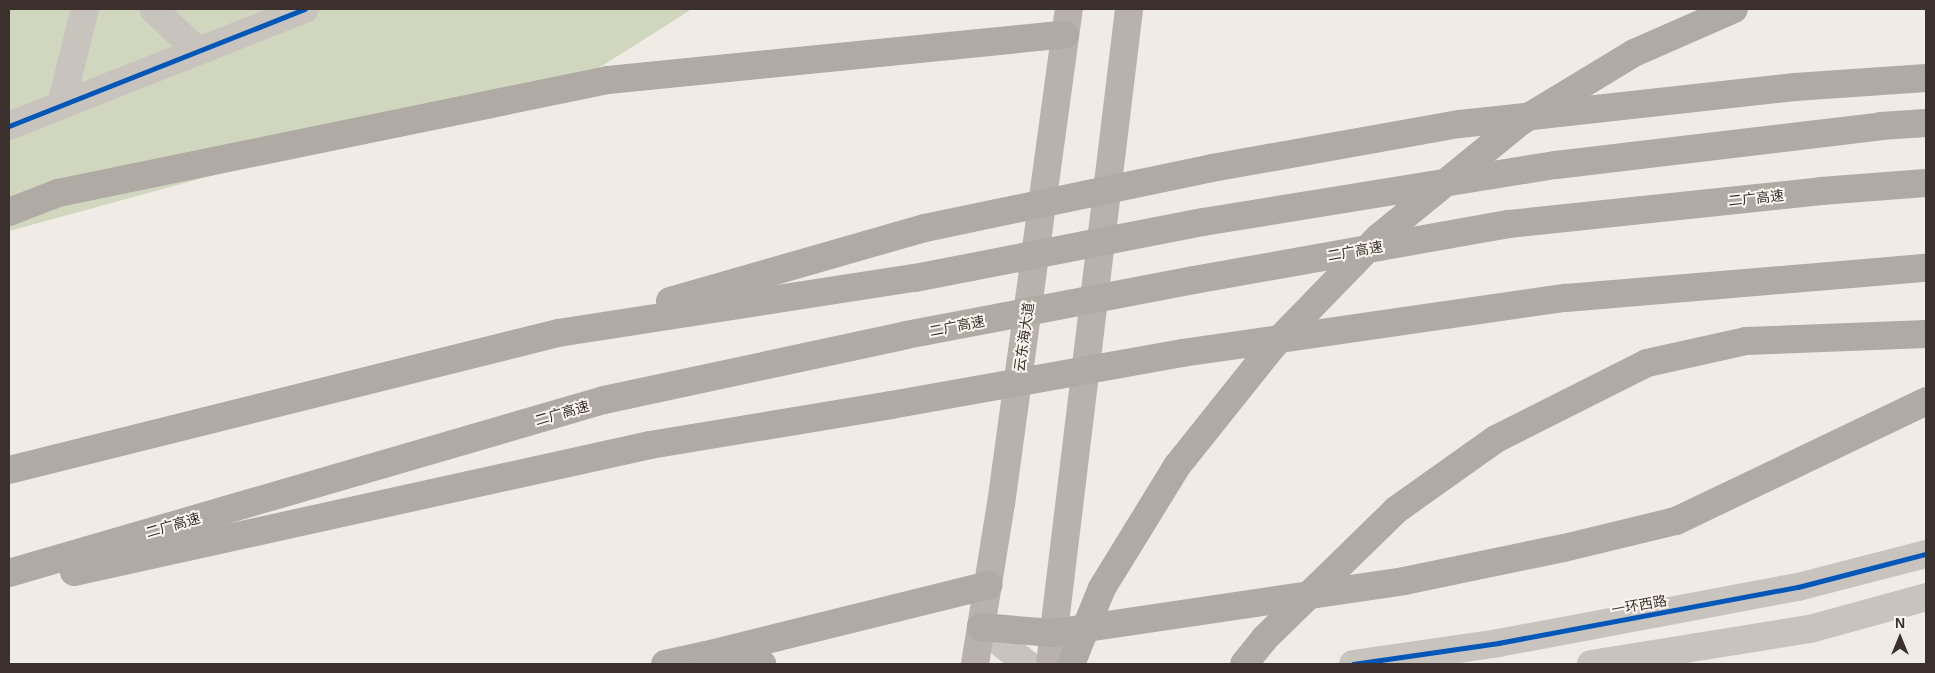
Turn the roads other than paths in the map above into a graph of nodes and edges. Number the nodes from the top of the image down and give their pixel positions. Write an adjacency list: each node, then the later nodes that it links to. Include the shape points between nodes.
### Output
1 (85, 9): 9 (street)
2 (152, 9): 7 (street)
3 (305, 9): 7 (street)
4 (1129, 9): 25 (main road)
5 (1734, 9): 32 (highway, bridge, via 1634,53 1520,122 1379,237 1272,347 1177,466 1102,588)
6 (1067, 22): 13 (highway, via 608,80 58,193); 22 (main road, 云东海大道)
7 (198, 51): 9 (street)
8 (1926, 78): 15 (highway, bridge, via 1795,87 1460,124 1212,168 925,228)
9 (61, 105): 11 (street)
10 (1926, 123): 15 (highway, bridge, via 1556,165 1203,222 915,278)
11 (9, 126)
12 (1926, 183): 20 (highway, 二广高速, bridge, via 1509,224 906,335 604,400)
13 (9, 212)
14 (1926, 268): 21 (highway, bridge, via 1566,298 1182,352 650,445)
15 (558, 333): 18 (highway)
16 (1926, 334): 34 (highway, bridge, via 1746,341 1647,363 1496,439 1396,510 1265,638)
17 (1926, 401): 25 (highway, via 1676,521 1404,581)
18 (9, 470)
19 (1926, 554): 35 (street, 一环西路, via 1788,589 1498,643)
20 (9, 573)
21 (9, 586)
22 (988, 586): 24 (main road, 云东海大道); 26 (highway)
23 (1926, 597): 36 (street, via 1810,629)
24 (981, 627): 25 (highway); 29 (main road, 云东海大道); 30 (street)
25 (1053, 633): 31 (main road); 33 (street)
26 (706, 655): 27 (highway); 28 (highway)
27 (665, 664)
28 (762, 664)
29 (975, 664)
30 (1027, 664)
31 (1050, 664)
32 (1071, 664)
33 (1088, 664)
34 (1244, 664)
35 (1353, 664)
36 (1591, 664)

